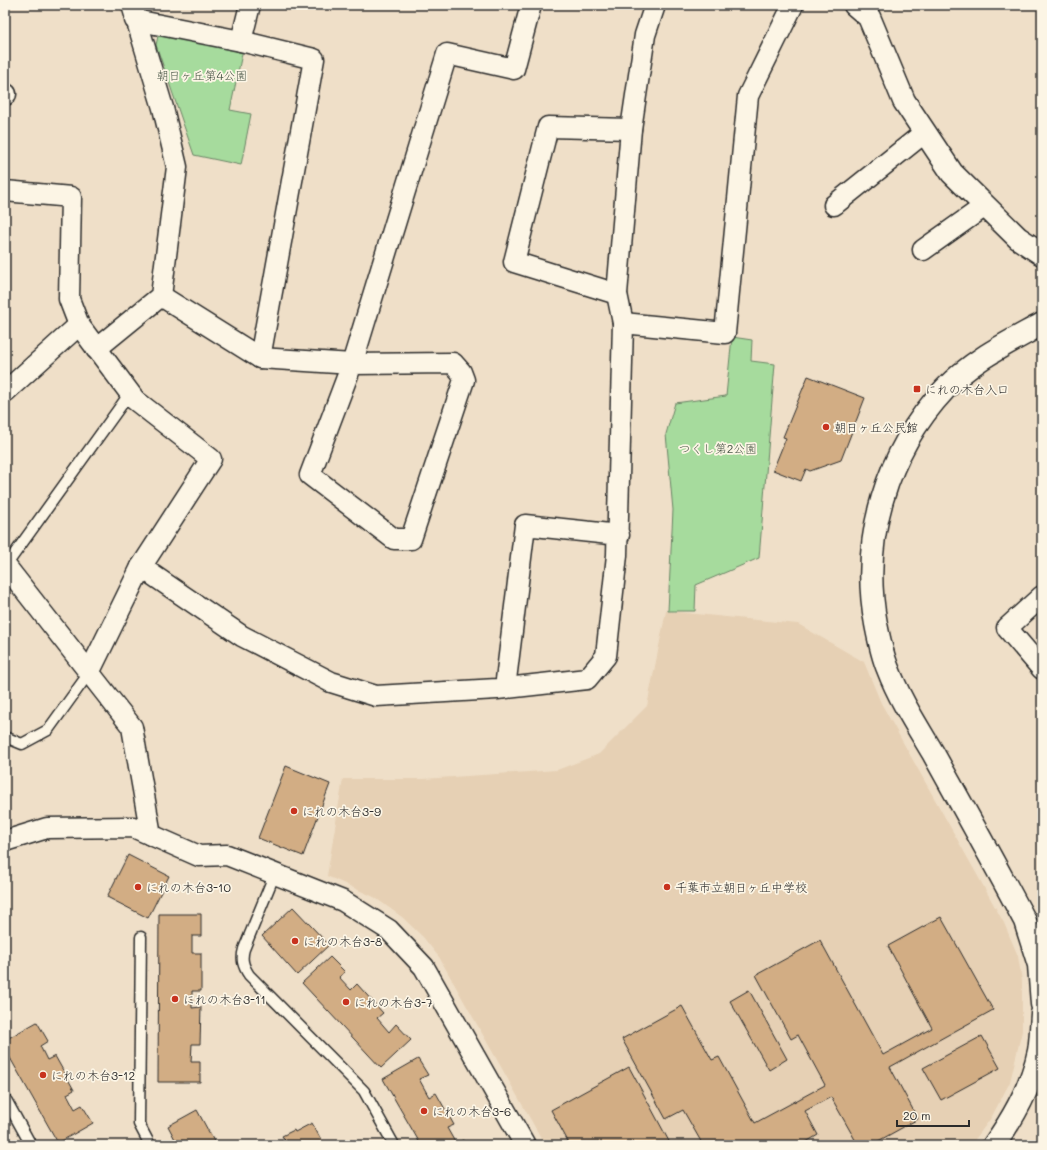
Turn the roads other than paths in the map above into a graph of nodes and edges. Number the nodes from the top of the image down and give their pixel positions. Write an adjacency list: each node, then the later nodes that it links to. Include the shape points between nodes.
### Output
1 (250, 5): 7 (street)
2 (531, 5): 22 (street, via 514,69 447,54)
3 (655, 5): 8 (street, via 645,35)
4 (793, 5): 17 (street, via 748,96 725,333)
5 (863, 9): 9 (street, via 904,101)
6 (134, 13): 7 (street); 16 (street, via 177,167)
7 (241, 40): 21 (street, via 314,59)
8 (631, 129): 15 (street); 15 (street, via 548,126 514,262)
9 (924, 133): 11 (street); 12 (street, via 952,173)
10 (5, 191): 19 (street, via 71,197 69,300)
11 (834, 205)
12 (984, 206): 13 (street); 14 (street, via 1018,238)
13 (923, 250)
14 (1042, 254)
15 (617, 294): 17 (street)
16 (161, 296): 20 (street); 21 (street)
17 (623, 323): 25 (street)
18 (1042, 324): 37 (street, via 973,363 945,389 917,425 899,455 884,491 875,525 871,564 872,600 887,668 1025,921 1039,965)
19 (79, 326): 20 (street); 23 (street)
20 (96, 349): 24 (street)
21 (260, 358): 22 (street)
22 (352, 364): 22 (street, via 453,363 464,380 411,539 394,539 310,475)
23 (5, 392)
24 (130, 392): 26 (lane); 27 (street, via 135,400 211,459)
25 (619, 535): 31 (street, via 606,656 587,679); 31 (street, via 525,525)
26 (5, 566): 30 (street)
27 (141, 567): 30 (street); 31 (street, via 242,636 331,682 376,696)
28 (1042, 596): 29 (street, via 1007,628)
29 (1042, 669)
30 (89, 673): 32 (lane, via 48,730 22,744); 33 (street, via 132,727)
31 (505, 688)
32 (5, 738)
33 (152, 835): 34 (street, via 133,828 48,828); 35 (street, via 198,856 227,855)
34 (5, 841)
35 (275, 873): 42 (lane, via 244,949 244,966 249,975 364,1091); 43 (street, via 343,901 369,916 388,930 424,967)
36 (141, 937): 41 (lane, via 139,1124)
37 (1042, 1004)
38 (1042, 1014): 44 (street, via 1039,1051 1028,1086 1010,1123)
39 (5, 1098): 40 (lane)
40 (31, 1145)
41 (150, 1145)
42 (394, 1145)
43 (524, 1145)
44 (994, 1145)

